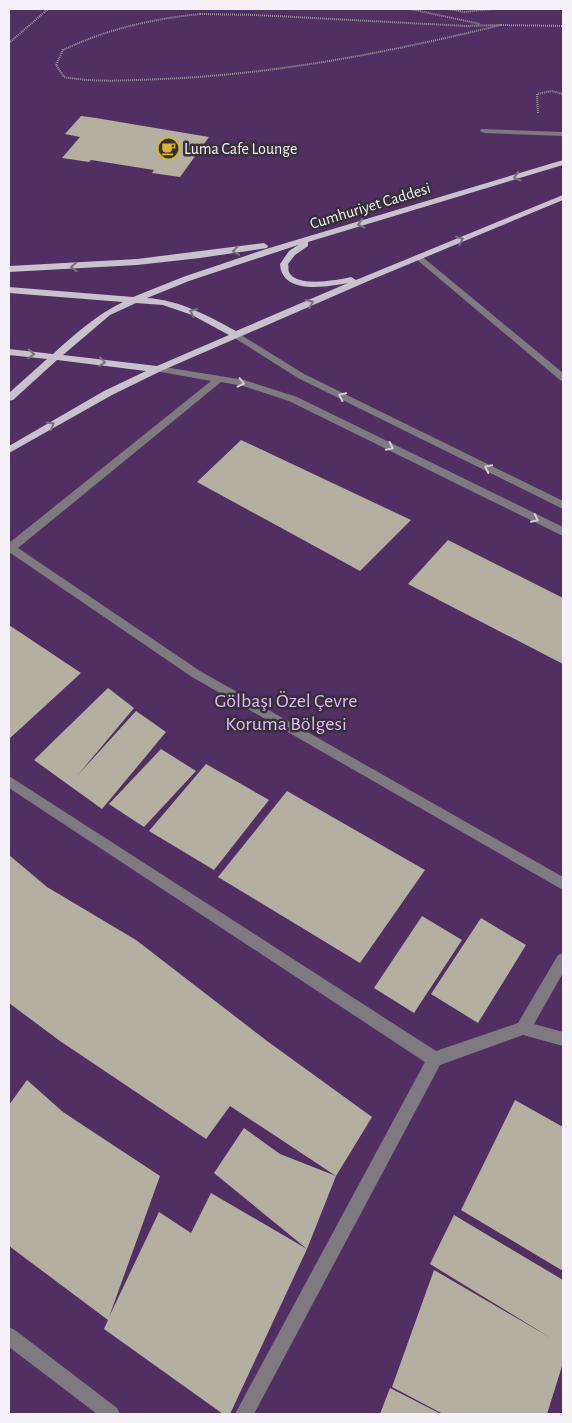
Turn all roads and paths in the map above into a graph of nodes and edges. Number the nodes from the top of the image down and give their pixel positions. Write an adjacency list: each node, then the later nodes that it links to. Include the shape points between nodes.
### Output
1 (48, 9): 7 (path)
2 (410, 9): 5 (path, via 473,23)
3 (448, 9): 4 (path, via 465,12)
4 (492, 9)
5 (501, 25): 5 (path, via 200,14 157,18 88,37 63,50 56,65 64,77 82,81 190,79 349,59); 6 (path)
6 (563, 26)
7 (9, 43)
8 (563, 94): 10 (path, via 552,91 537,94)
9 (484, 131): 10 (street)
10 (540, 133): 11 (street)
11 (563, 134)
12 (563, 162): 14 (main road, Cumhuriyet Caddesi, one-way to 14)
13 (563, 197): 15 (main road, one-way to 13)
14 (318, 236): 16 (main road, one-way to 16, via 170,260); 17 (main road, via 287,258 284,268 291,278 314,285); 19 (main road, Cumhuriyet Caddesi, via 186,279)
15 (419, 257): 17 (main road); 25 (street)
16 (9, 269)
17 (370, 277): 20 (main road, one-way to 17)
18 (9, 290): 19 (main road)
19 (136, 299): 20 (main road, one-way to 19, via 176,305); 22 (main road, Cumhuriyet Caddesi, via 107,313)
20 (236, 335): 23 (main road); 28 (street, one-way to 20, via 301,376)
21 (9, 352): 22 (main road, one-way to 22)
22 (54, 356): 23 (main road, one-way to 23); 26 (main road, Cumhuriyet Caddesi)
23 (158, 369): 24 (street); 27 (main road, one-way to 23)
24 (220, 378): 29 (street, one-way to 29, via 293,399); 30 (street)
25 (563, 378)
26 (9, 398)
27 (9, 450)
28 (563, 505)
29 (563, 532)
30 (9, 548): 32 (street, via 196,674)
31 (9, 781): 36 (street)
32 (563, 884)
33 (563, 960): 34 (street)
34 (523, 1028): 35 (street); 36 (street)
35 (563, 1039)
36 (435, 1059): 39 (street)
37 (9, 1336): 38 (street)
38 (111, 1414)
39 (244, 1414)

